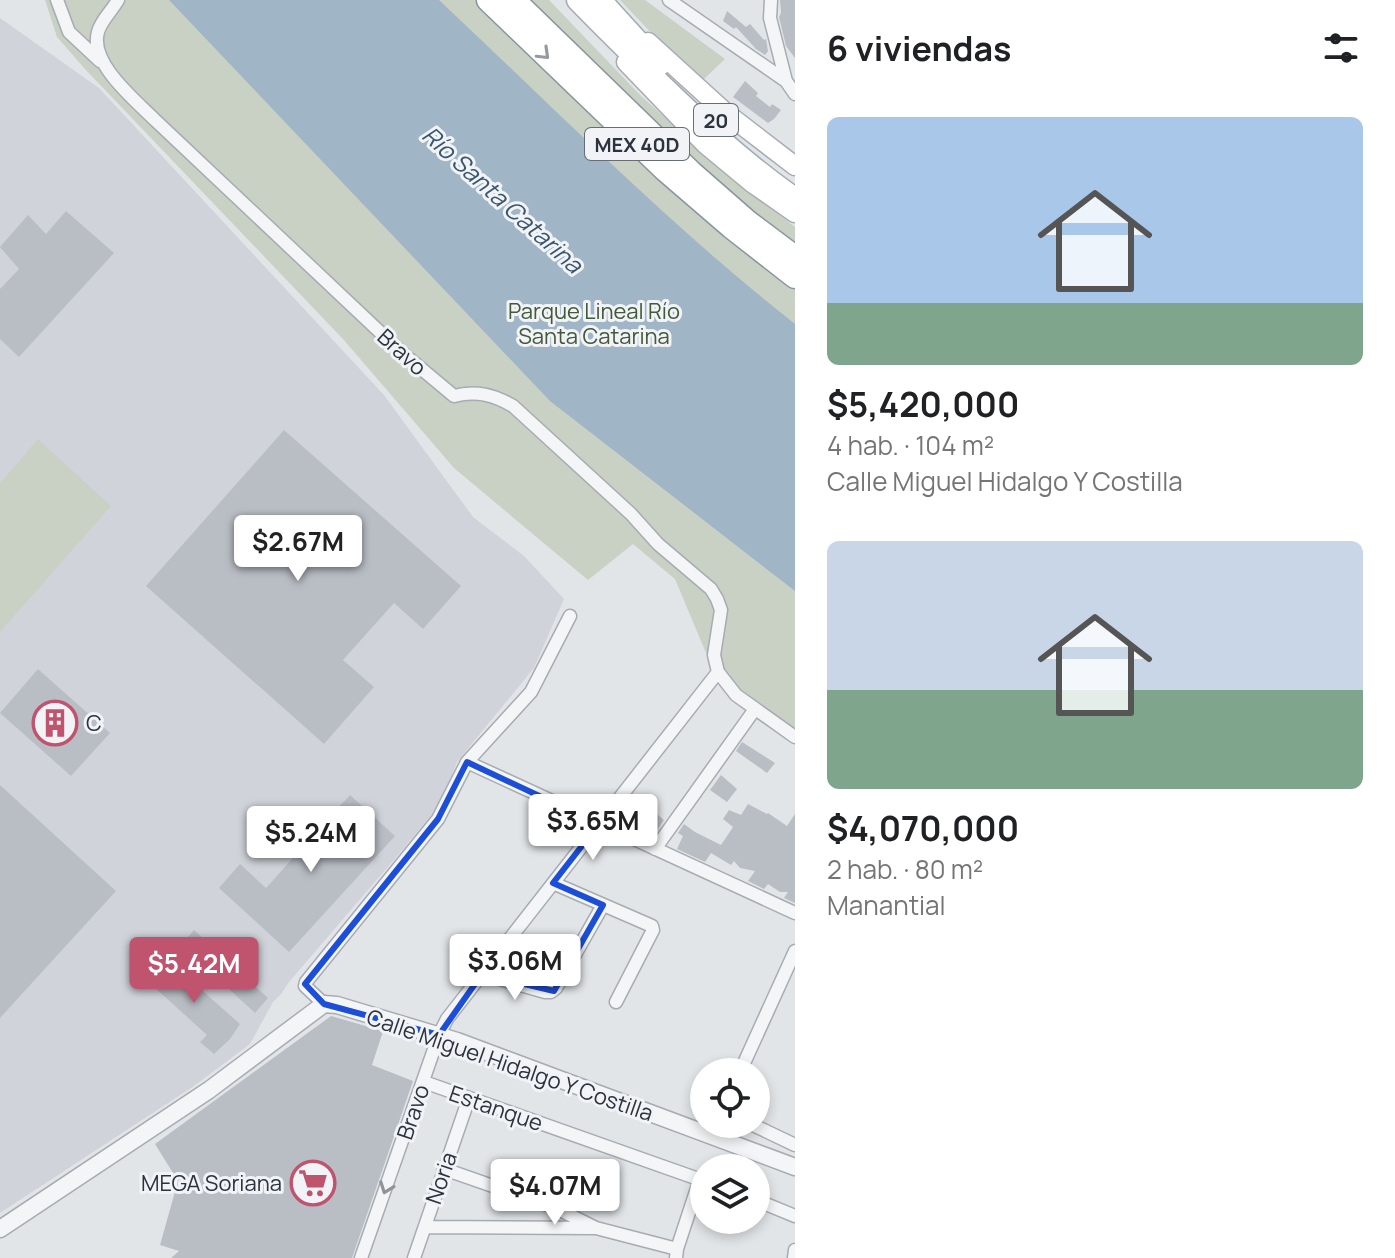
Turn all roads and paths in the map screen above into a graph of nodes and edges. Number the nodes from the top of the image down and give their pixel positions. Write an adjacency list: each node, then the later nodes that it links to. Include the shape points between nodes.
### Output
1 (57, 0): 11 (street, Bravo, via 69,32)
2 (118, 0): 11 (street, via 98,29 98,52)
3 (488, 0): 19 (highway, MEX 40D, one-way to 19, via 666,171)
4 (514, 0): 18 (highway, MEX 40D, via 691,172)
5 (577, 0): 9 (main road, 20)
6 (601, 0): 9 (main road, 20)
7 (669, 0): 12 (street)
8 (771, 0): 12 (street, via 770,18)
9 (615, 28): 10 (main road, 20); 14 (main road, 20, via 663,54 726,113); 17 (main road, 20, via 621,56 681,121)
10 (638, 52): 15 (main road, 20); 16 (main road, 20, via 712,133)
11 (105, 65): 21 (street, Bravo, via 155,120 410,359 454,396 484,394 513,406 711,589 721,610 714,655)
12 (786, 81): 13 (street)
13 (795, 94)
14 (795, 166)
15 (795, 184)
16 (795, 198)
17 (795, 213)
18 (795, 257)
19 (795, 277)
20 (570, 616): 24 (street, via 532,691)
21 (718, 672): 22 (street); 25 (street, Bravo)
22 (755, 709): 23 (street); 26 (street)
23 (795, 737)
24 (467, 762): 25 (street); 33 (street, via 438,819 306,982)
25 (599, 824): 26 (street); 27 (street, Bravo)
26 (655, 849): 29 (street)
27 (553, 883): 28 (street); 31 (street, Bravo)
28 (603, 905): 31 (street, via 551,992); 32 (street, via 653,928)
29 (795, 913)
30 (795, 951): 35 (street)
31 (482, 974): 34 (street, Bravo)
32 (616, 1002)
33 (324, 1004): 34 (street, Calle Miguel Hidalgo Y Costilla); 50 (street, via 209,1090)
34 (439, 1035): 36 (street, Bravo); 38 (street, Calle Miguel Hidalgo Y Costilla)
35 (746, 1058)
36 (424, 1082): 37 (street, Estanque); 53 (street, Bravo, one-way to 53)
37 (469, 1098): 43 (street, Noria); 44 (street, Estanque)
38 (690, 1122)
39 (770, 1133): 41 (street)
40 (731, 1138): 42 (street, Calle Miguel Hidalgo Y Costilla)
41 (795, 1145)
42 (795, 1167)
43 (444, 1169): 48 (street, Noria); 49 (street, via 556,1208)
44 (690, 1176)
45 (770, 1206): 47 (street)
46 (690, 1215): 52 (street)
47 (795, 1216)
48 (425, 1227): 49 (street); 54 (street, Noria)
49 (596, 1228): 52 (street)
50 (0, 1229)
51 (795, 1250): 55 (street)
52 (677, 1253)
53 (361, 1258)
54 (414, 1258)
55 (794, 1258)

